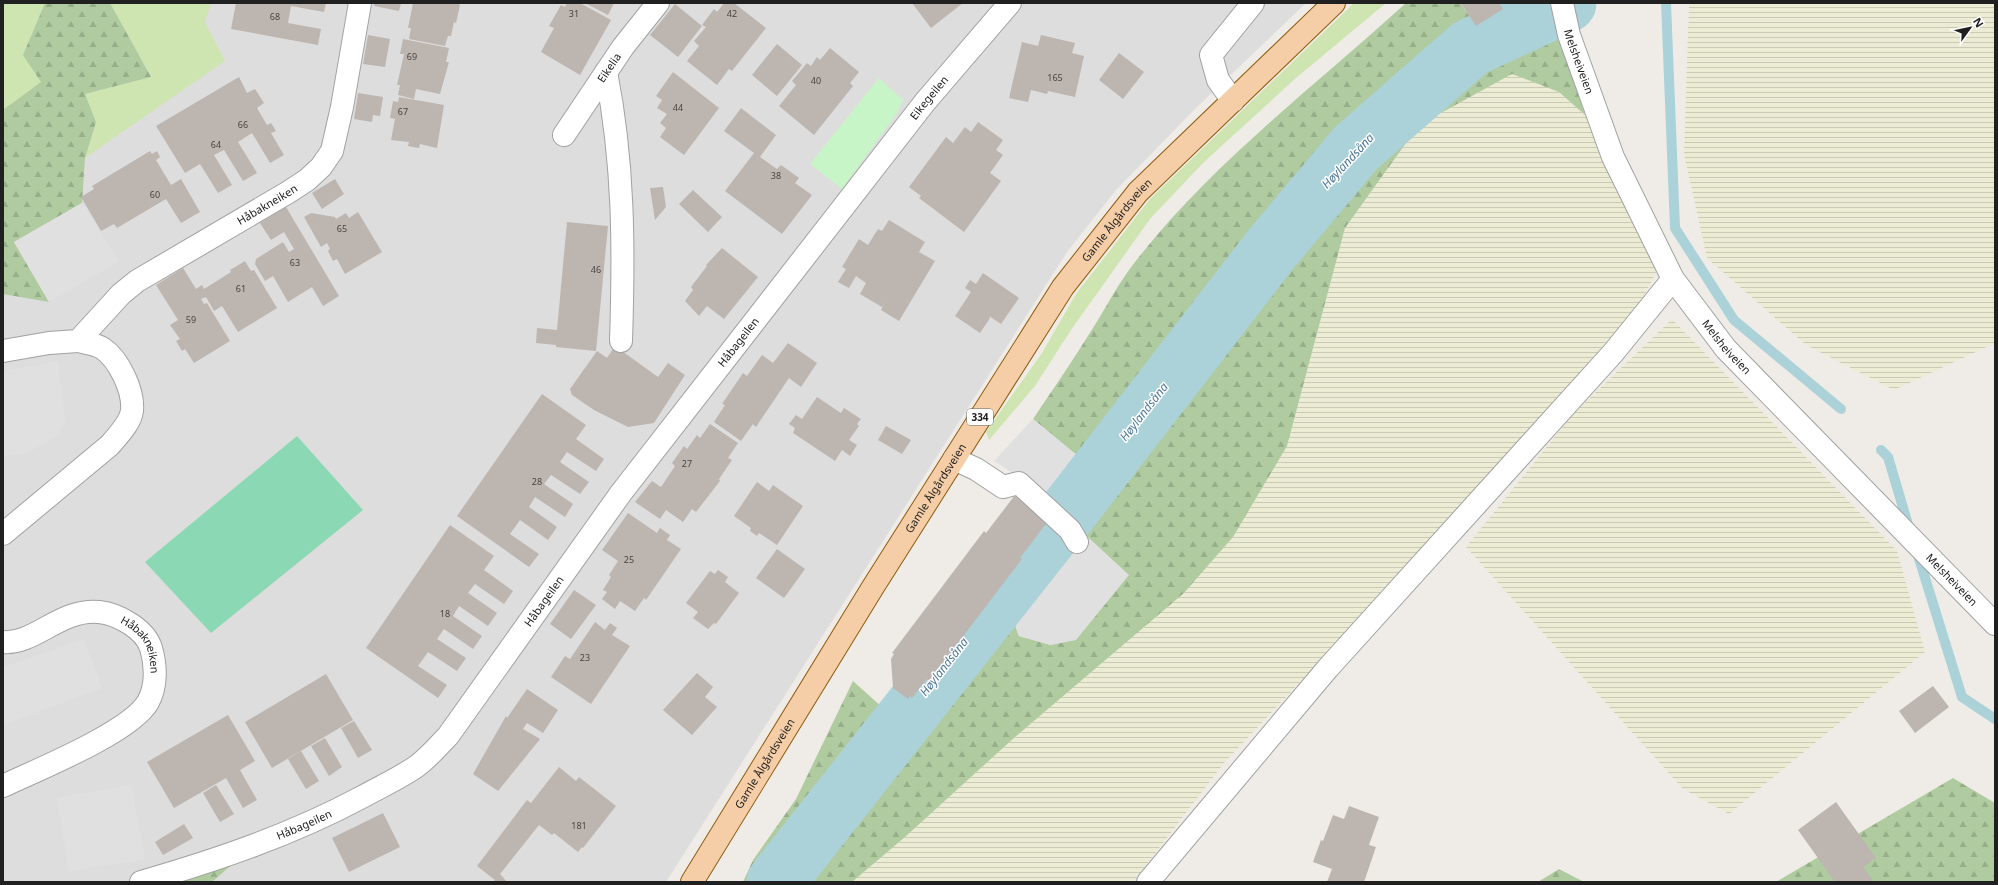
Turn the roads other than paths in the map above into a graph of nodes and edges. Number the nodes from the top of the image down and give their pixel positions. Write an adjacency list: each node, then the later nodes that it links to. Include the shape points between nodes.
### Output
1 (360, 3): 12 (street, Håbakneiken, via 332,151 321,168 287,193 138,281 121,294)
2 (658, 3): 7 (street, Eikelia)
3 (1010, 3): 10 (street, Eikegeilen, via 957,62)
4 (1253, 3): 8 (street, via 1211,55 1218,80)
5 (1334, 3): 8 (main road, Gamle Ålgårdsveien / 334)
6 (1564, 11): 11 (street, Melsheiveien, via 1569,35 1613,157)
7 (606, 72): 9 (street, Eikelia); 13 (street, via 621,173 624,246)
8 (1233, 101): 15 (main road, Gamle Ålgårdsveien / 334, via 1138,192 1068,281)
9 (564, 135)
10 (852, 194): 21 (street, Håbageilen, via 621,493 448,736 433,752 418,766 329,814 249,848)
11 (1673, 279): 18 (street, Melsheiveien, via 1726,349); 23 (street, via 1613,353 1328,668)
12 (78, 341): 14 (street, via 49,343); 16 (street, via 102,348 119,367 130,390 132,412 123,429 110,444)
13 (621, 341)
14 (3, 352)
15 (954, 459): 17 (street, via 976,469 1003,488 1019,483); 22 (main road, Gamle Ålgårdsveien / 334)
16 (3, 534)
17 (1074, 536)
18 (1995, 624)
19 (3, 642): 20 (street, Håbakneiken, via 22,639 78,612 99,612 119,616 137,629 151,646 155,664 154,684 148,702 137,714 99,740)
20 (3, 786)
21 (140, 882)
22 (692, 882)
23 (1148, 882)

